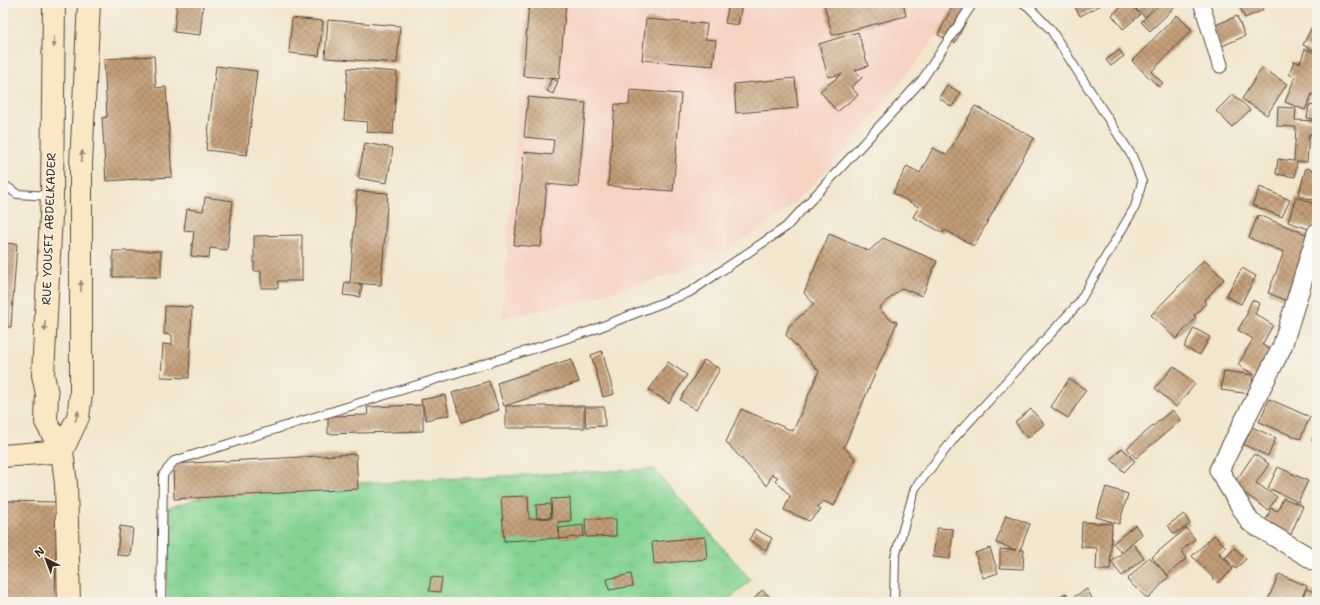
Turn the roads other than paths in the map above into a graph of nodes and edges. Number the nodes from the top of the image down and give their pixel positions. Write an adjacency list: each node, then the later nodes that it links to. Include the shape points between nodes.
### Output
1 (54, 3): 8 (main road, RUE YOUSFI ABDELKADER, one-way to 8)
2 (89, 3): 10 (main road, one-way to 2, via 78,417 81,394 81,164)
3 (973, 3): 14 (lane, via 922,80 786,227 690,292 590,331 174,461 163,475)
4 (1023, 3): 15 (lane, via 1051,30 1132,156 1142,182 1135,208 1078,304 956,436 916,488 894,557)
5 (1201, 3): 6 (street)
6 (1220, 65)
7 (3, 184): 8 (lane, via 17,194)
8 (52, 196): 10 (main road, RUE YOUSFI ABDELKADER, one-way to 10, via 43,375 47,394 46,422)
9 (1317, 233): 12 (street, via 1282,347 1219,470 1250,522)
10 (62, 451): 11 (main road); 13 (main road, RUE YOUSFI ABDELKADER, via 66,484)
11 (3, 456)
12 (1317, 562)
13 (69, 602)
14 (162, 602)
15 (894, 602)

